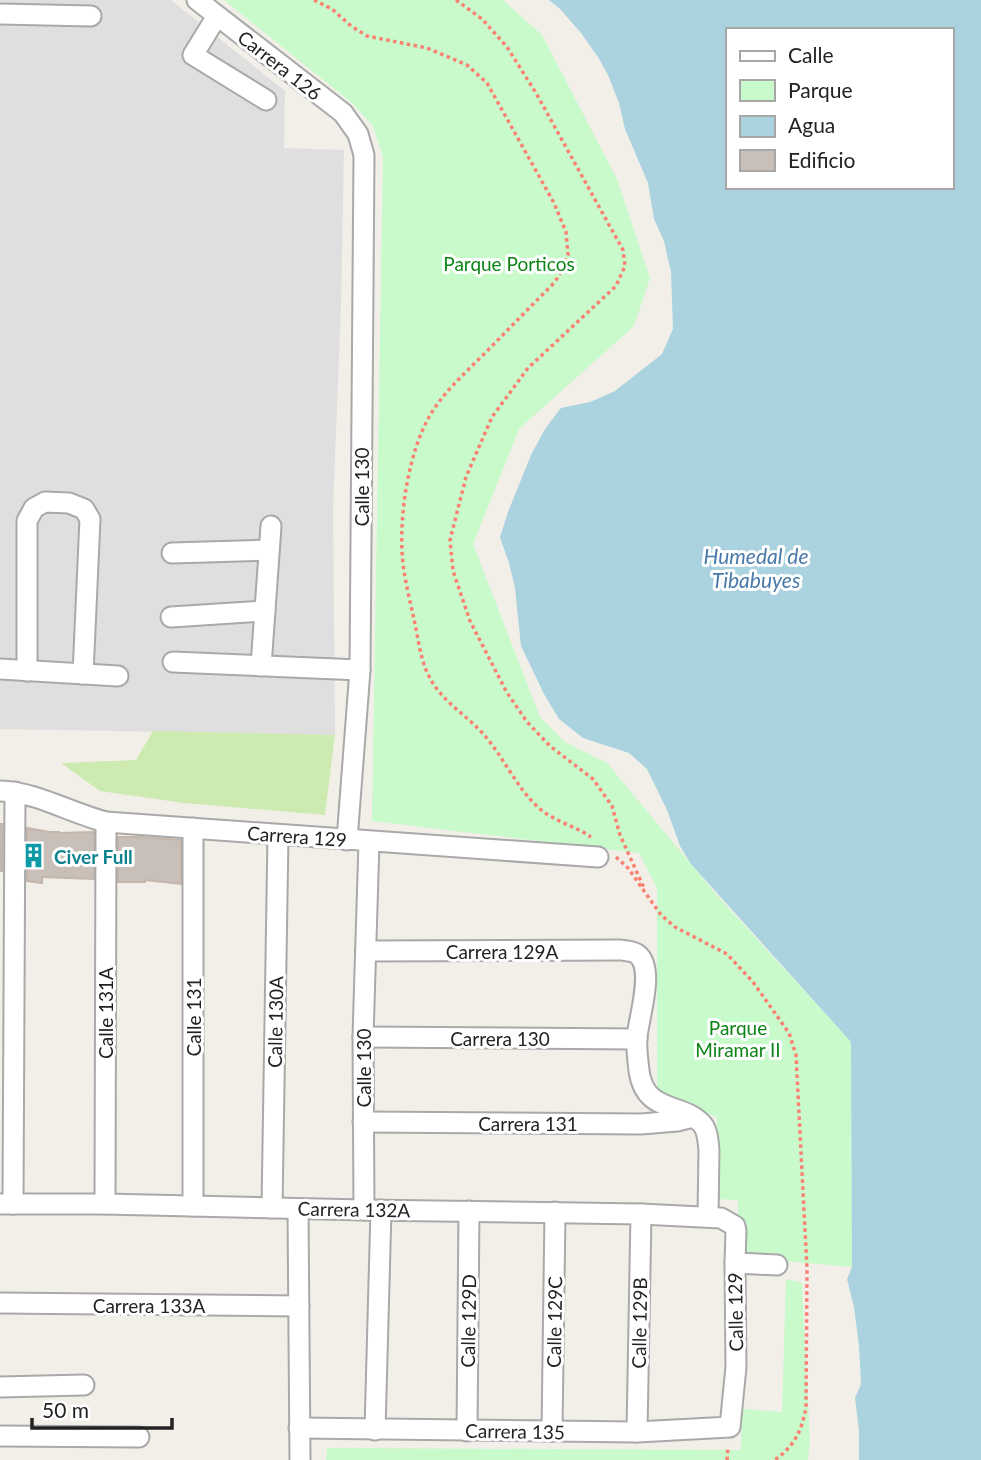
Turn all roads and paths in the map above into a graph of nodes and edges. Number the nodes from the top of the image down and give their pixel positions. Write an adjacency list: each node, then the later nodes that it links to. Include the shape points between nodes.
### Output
1 (198, 0): 6 (street, Carrera 126)
2 (314, 0): 27 (path, via 367,36 427,48 467,65 487,83 566,232 568,255 555,282 445,394 429,417 415,445 404,501 402,553 421,655 437,690 488,738 540,809 578,828)
3 (456, 0): 28 (path, via 482,19 507,47 623,250 625,266 616,286 528,368 492,417 466,477 450,540 453,571 470,621 506,691 527,722 593,779 612,806)
4 (0, 14): 5 (street)
5 (91, 16)
6 (217, 16): 7 (street, via 193,55); 8 (street, Carrera 126, via 344,113)
7 (266, 100)
8 (358, 135): 17 (street, Calle 130, via 364,155)
9 (271, 526): 10 (street)
10 (270, 551): 11 (street); 12 (street)
11 (172, 553)
12 (265, 611): 13 (street); 15 (street)
13 (171, 618)
14 (173, 662): 15 (street)
15 (261, 666): 17 (street)
16 (0, 669): 18 (street)
17 (360, 670): 25 (street, Calle 130)
18 (27, 671): 19 (street); 19 (street, via 27,521 34,508 45,502 69,503 84,509 90,519)
19 (83, 674): 20 (street)
20 (118, 676)
21 (8, 791): 22 (street, Carrera 129); 34 (street)
22 (106, 822): 23 (street, Carrera 129); 35 (street, Calle 131A)
23 (192, 828): 24 (street, Carrera 129); 36 (street, Calle 131)
24 (278, 835): 25 (street, Carrera 129); 37 (street, Calle 130A)
25 (346, 840): 26 (street, Carrera 129)
26 (369, 842): 27 (street, Carrera 129); 29 (street, Calle 130)
27 (602, 850): 28 (path, via 628,868)
28 (648, 898): 59 (path, via 676,927 727,954 789,1032 796,1055 807,1269 806,1408 802,1429)
29 (366, 951): 30 (street, Calle 130); 31 (street, Carrera 129A, via 621,950 638,954 645,988)
30 (363, 1037): 31 (street, Carrera 130); 33 (street, Calle 130)
31 (637, 1039): 32 (street, via 639,1074 648,1094)
32 (693, 1117): 33 (street, Carrera 131, via 641,1124); 43 (street, via 704,1126 708,1139)
33 (363, 1122): 39 (street, Calle 130)
34 (7, 1204): 35 (street, Carrera 132A)
35 (105, 1204): 36 (street, Carrera 132A)
36 (194, 1206): 37 (street, Carrera 132A)
37 (272, 1208): 38 (street, Carrera 132A)
38 (298, 1209): 39 (street, Carrera 132A); 47 (street)
39 (372, 1210): 40 (street, Carrera 132A); 52 (street, Calle 130)
40 (469, 1211): 41 (street, Carrera 132A); 53 (street, Calle 129D)
41 (555, 1212): 42 (street, Carrera 132A); 54 (street, Calle 129C)
42 (641, 1214): 43 (street, Carrera 132A); 55 (street, Calle 129B)
43 (708, 1217): 44 (street, Calle 129, via 735,1226)
44 (735, 1263): 45 (street); 50 (street, Calle 129, via 736,1367)
45 (777, 1265)
46 (0, 1304): 47 (street, Carrera 133A)
47 (299, 1306): 51 (street)
48 (85, 1385): 49 (street)
49 (0, 1387)
50 (730, 1427): 55 (street, Carrera 135)
51 (299, 1428): 52 (street, Carrera 135); 58 (street)
52 (375, 1430): 53 (street, Carrera 135)
53 (467, 1430): 54 (street, Carrera 135)
54 (552, 1431): 55 (street, Carrera 135)
55 (637, 1432)
56 (0, 1436): 57 (street)
57 (139, 1437)
58 (300, 1460)
59 (775, 1460)

